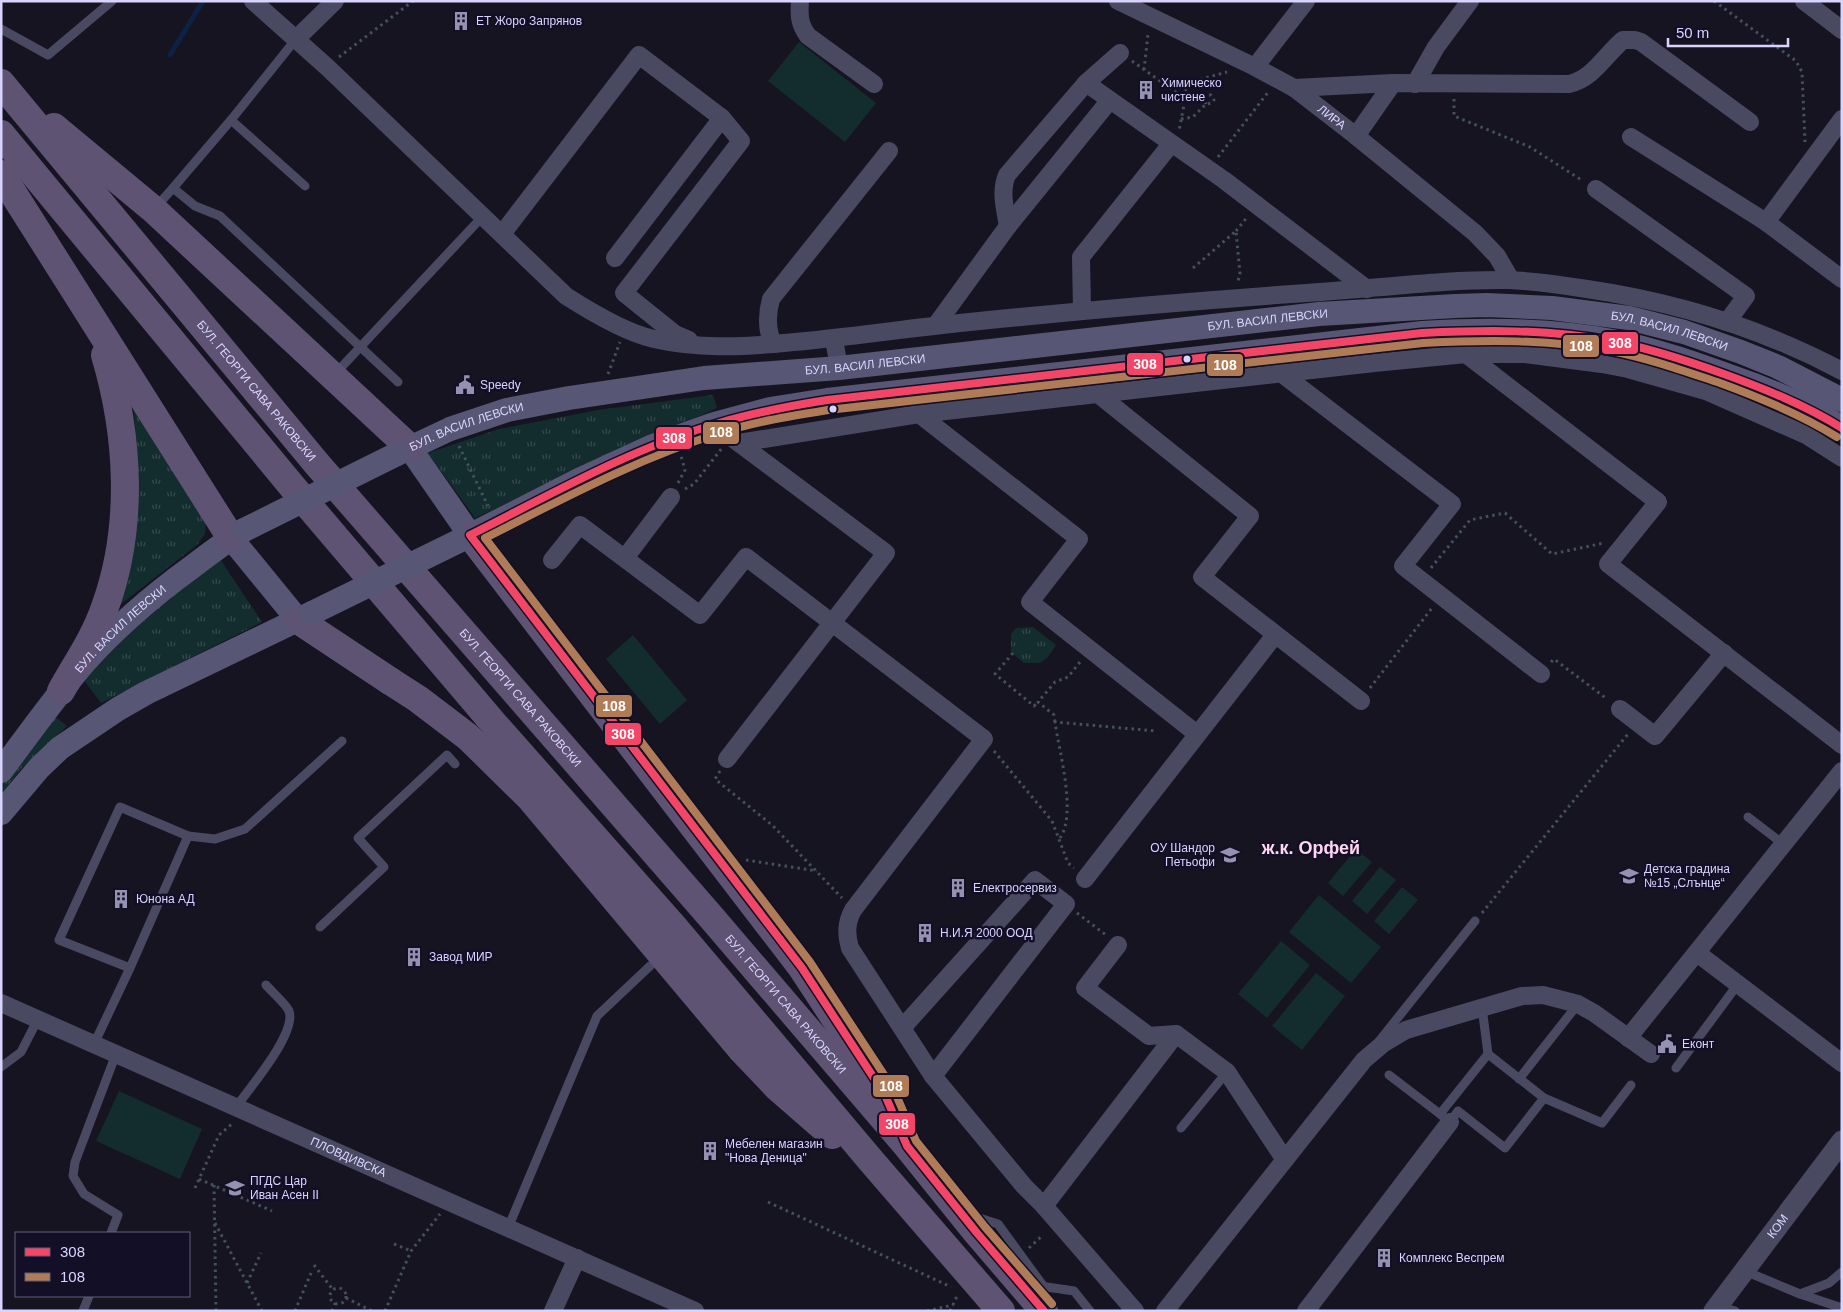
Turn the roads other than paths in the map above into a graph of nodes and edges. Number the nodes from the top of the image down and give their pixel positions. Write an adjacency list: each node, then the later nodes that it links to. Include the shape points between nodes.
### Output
1 (112, 1): 9 (lane, via 48,55)
2 (253, 1): 11 (street)
3 (335, 1): 11 (street)
4 (800, 1): 16 (street, via 799,17 808,36)
5 (1306, 1): 13 (street)
6 (1470, 1): 18 (street, via 1436,47)
7 (1804, 1): 10 (street)
8 (1128, 3): 13 (street, ЛИРА)
9 (1, 29)
10 (1842, 30)
11 (296, 39): 22 (lane); 35 (street)
12 (1120, 53): 14 (street)
13 (1255, 66): 19 (street, ЛИРА)
14 (1086, 83): 20 (street); 37 (street, via 1007,175 1003,192)
15 (2, 84): 34 (main road); 122 (main road, БУЛ. ГЕОРГИ САВА РАКОВСКИ, via 317,464)
16 (874, 84)
17 (1393, 84): 18 (street); 19 (street); 26 (street)
18 (1415, 84): 24 (street, via 1575,83 1592,72 1623,40 1635,40)
19 (1294, 88): 26 (street, ЛИРА)
20 (1110, 100): 28 (street); 37 (street)
21 (722, 118): 38 (street, via 639,55); 39 (street); 49 (street, via 742,141 624,293 675,334)
22 (230, 120): 31 (lane); 32 (lane)
23 (1842, 120): 36 (street)
24 (1750, 122)
25 (1, 134): 124 (main road, via 290,485 495,725 674,927)
26 (1356, 136): 41 (street, ЛИРА, via 1475,233 1497,256)
27 (1631, 137): 36 (street)
28 (1171, 144): 42 (street); 43 (street, via 1081,257)
29 (889, 151): 48 (street, via 771,300 769,324)
30 (1, 174): 45 (main road)
31 (305, 186)
32 (173, 188): 34 (lane); 50 (lane, via 195,206 220,216)
33 (1596, 189): 44 (street, via 1746,296)
34 (154, 210): 55 (main road)
35 (483, 216): 38 (street); 50 (lane)
36 (1766, 222): 40 (street)
37 (1008, 226): 46 (street)
38 (502, 234): 49 (street, via 566,296 595,314 651,339)
39 (615, 258)
40 (1842, 279)
41 (1512, 280): 42 (street); 44 (street, via 1630,296)
42 (1367, 289): 43 (street)
43 (1082, 310): 46 (street)
44 (1727, 322): 53 (street)
45 (96, 325): 65 (main road); 74 (main road, via 122,423 124,500 121,538 105,608)
46 (936, 325): 47 (street)
47 (834, 338): 48 (street); 52 (street)
48 (774, 344): 49 (street)
49 (700, 345)
50 (360, 347): 55 (lane); 56 (lane)
51 (1466, 354): 54 (street); 63 (street, via 1525,354 1653,376 1706,391 1778,422); 72 (street, via 1658,502 1608,564)
52 (839, 368): 58 (main road, БУЛ. ВАСИЛ ЛЕВСКИ, via 1319,314 1487,304 1575,310 1629,318 1675,330 1778,367); 62 (main road, БУЛ. ВАСИЛ ЛЕВСКИ, via 704,378 577,396 507,410 450,429)
53 (1842, 371)
54 (1281, 373): 57 (street); 73 (street, via 1452,504 1403,566)
55 (333, 376): 62 (main road)
56 (398, 382)
57 (1098, 394): 59 (street); 71 (street, via 1250,516 1202,578)
58 (1842, 400)
59 (919, 414): 61 (street); 77 (street, via 1079,539 1030,602)
60 (1842, 428): 61 (main road, БУЛ. ВАСИЛ ЛЕВСКИ, via 1789,399 1652,350 1562,334 1481,329 1347,341 826,400 770,409)
61 (727, 434): 66 (main road, БУЛ. ВАСИЛ ЛЕВСКИ, via 653,446); 70 (street, via 886,553)
62 (403, 451): 65 (main road, БУЛ. ВАСИЛ ЛЕВСКИ, bridge); 66 (main road)
63 (1842, 458)
64 (671, 496): 67 (street)
65 (238, 534): 69 (main road); 74 (main road, БУЛ. ВАСИЛ ЛЕВСКИ, via 134,612)
66 (466, 537): 69 (main road, БУЛ. ВАСИЛ ЛЕВСКИ, bridge); 122 (main road, via 802,968 886,1095)
67 (625, 558): 68 (street, via 580,525); 70 (street, via 700,615 746,557)
68 (552, 560)
69 (305, 616): 84 (main road, БУЛ. ВАСИЛ ЛЕВСКИ, via 146,693 85,730 39,768); 124 (main road, bridge, via 447,720 512,779 741,1049 778,1088 837,1140)
70 (833, 622): 80 (street); 101 (street, via 984,739 853,910 847,925 850,948)
71 (1275, 635): 75 (street); 77 (street)
72 (1724, 653): 76 (street, via 1655,736); 79 (street)
73 (1541, 674)
74 (61, 691): 82 (main road, БУЛ. ВАСИЛ ЛЕВСКИ)
75 (1361, 700)
76 (1620, 709)
77 (1197, 734): 88 (street)
78 (342, 740): 86 (lane, via 245,829 215,839)
79 (1842, 745)
80 (727, 759)
81 (455, 764): 90 (lane, via 447,755 358,838 384,867)
82 (1, 771)
83 (1842, 771): 87 (street)
84 (1, 813)
85 (1748, 816): 87 (lane)
86 (188, 836): 94 (lane); 94 (lane, via 120,807 59,940)
87 (1783, 844): 92 (street)
88 (1085, 879)
89 (1475, 921): 108 (lane)
90 (320, 927)
91 (1118, 945): 102 (street, via 1086,988 1149,1036)
92 (1697, 953): 95 (street); 103 (street)
93 (650, 966): 127 (lane, via 597,1016)
94 (130, 968): 104 (lane)
95 (1738, 984): 109 (street); 111 (lane)
96 (266, 985): 118 (lane, via 289,1011 289,1024 279,1049)
97 (1, 1003): 100 (street, ПЛОВДИВСКА)
98 (1578, 1004): 99 (street, via 1543,995 1522,996); 103 (street); 115 (lane)
99 (1482, 1007): 106 (lane); 108 (street, via 1406,1030)
100 (38, 1019): 104 (street, ПЛОВДИВСКА); 110 (lane, via 21,1052)
101 (903, 1027): 114 (street); 114 (street, via 1035,880 1066,904)
102 (1176, 1034): 112 (street); 125 (street)
103 (1628, 1038): 107 (street)
104 (94, 1044): 105 (street, ПЛОВДИВСКА)
105 (116, 1054): 118 (street, ПЛОВДИВСКА); 128 (lane, via 74,1162 73,1176 84,1194 118,1215)
106 (1488, 1054): 115 (lane); 119 (lane)
107 (1651, 1054)
108 (1364, 1060): 123 (street)
109 (1842, 1062)
110 (1, 1067)
111 (1676, 1068)
112 (1226, 1072): 120 (lane); 123 (street)
113 (1389, 1075): 119 (lane)
114 (933, 1076): 125 (street)
115 (1519, 1078): 117 (lane)
116 (1631, 1085): 117 (lane, via 1602,1122)
117 (1544, 1098): 119 (lane, via 1505,1148 1458,1111)
118 (242, 1110): 127 (street, ПЛОВДИВСКА)
119 (1445, 1118): 144 (street)
120 (1181, 1128)
121 (1842, 1141): 130 (street, КОМ)
122 (907, 1146): 126 (main road, БУЛ. ГЕОРГИ САВА РАКОВСКИ)
123 (1285, 1160): 143 (street)
124 (873, 1162): 140 (main road)
125 (1044, 1206): 142 (street)
126 (961, 1213): 132 (main road, БУЛ. ГЕОРГИ САВА РАКОВСКИ); 132 (lane, via 998,1224 1022,1255)
127 (508, 1228): 129 (street, ПЛОВДИВСКА)
128 (111, 1232)
129 (577, 1258): 138 (street); 139 (street, ПЛОВДИВСКА)
130 (1745, 1270): 133 (lane); 136 (street, КОМ)
131 (1842, 1272): 133 (lane, via 1829,1282)
132 (1036, 1294): 141 (lane, via 1074,1291)
133 (1800, 1294): 135 (lane)
134 (88, 1297): 137 (lane)
135 (1842, 1308)
136 (1722, 1309)
137 (83, 1311)
138 (553, 1311)
139 (696, 1311)
140 (1001, 1311)
141 (1090, 1311)
142 (1135, 1311)
143 (1165, 1311)
144 (1306, 1311)

